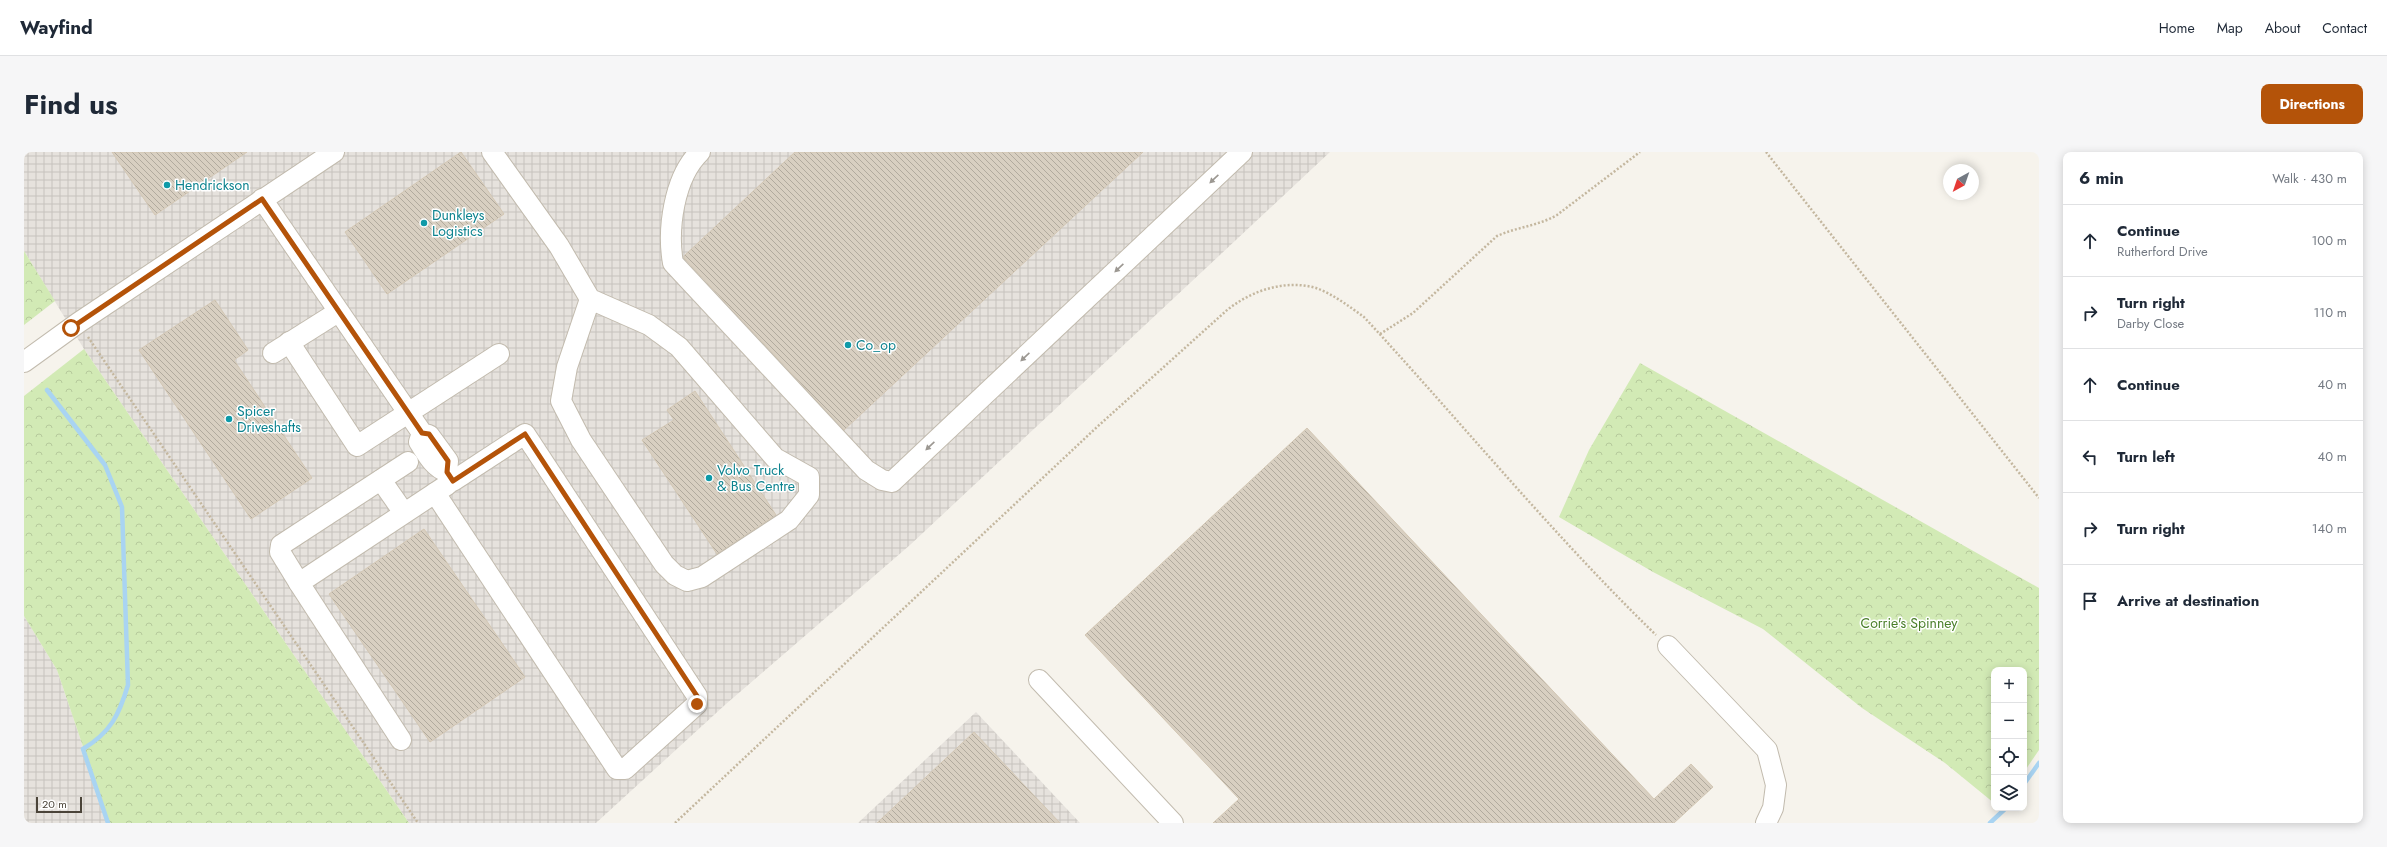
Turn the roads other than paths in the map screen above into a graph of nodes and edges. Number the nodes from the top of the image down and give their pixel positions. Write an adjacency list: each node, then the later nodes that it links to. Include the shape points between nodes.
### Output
1 (334, 152): 5 (street)
2 (492, 152): 6 (street, via 559,246)
3 (700, 152): 4 (street, one-way to 3, via 892,482 882,480 866,470 673,263 670,246 677,196 684,175)
4 (1242, 152)
5 (262, 199): 7 (street); 9 (street)
6 (590, 299): 6 (street, via 649,325 679,347 775,458 809,477 809,496 789,520 702,577 687,581 675,575 664,564 581,440 563,406 563,384)
7 (338, 312): 10 (street); 10 (street, via 281,348 357,446)
8 (499, 354): 10 (street)
9 (24, 362)
10 (409, 414): 12 (street, via 422,433 429,434 448,461)
11 (408, 462): 13 (street)
12 (450, 476): 14 (street); 14 (street, via 525,434 697,696 697,704 625,769 617,769)
13 (381, 480): 15 (street); 16 (street, via 281,545 280,552)
14 (435, 492): 15 (street)
15 (404, 513): 16 (street)
16 (299, 584): 19 (street)
17 (1668, 646): 21 (street, via 1767,750 1776,785 1773,808)
18 (1039, 680): 20 (street)
19 (401, 740)
20 (1172, 823)
21 (1766, 823)

